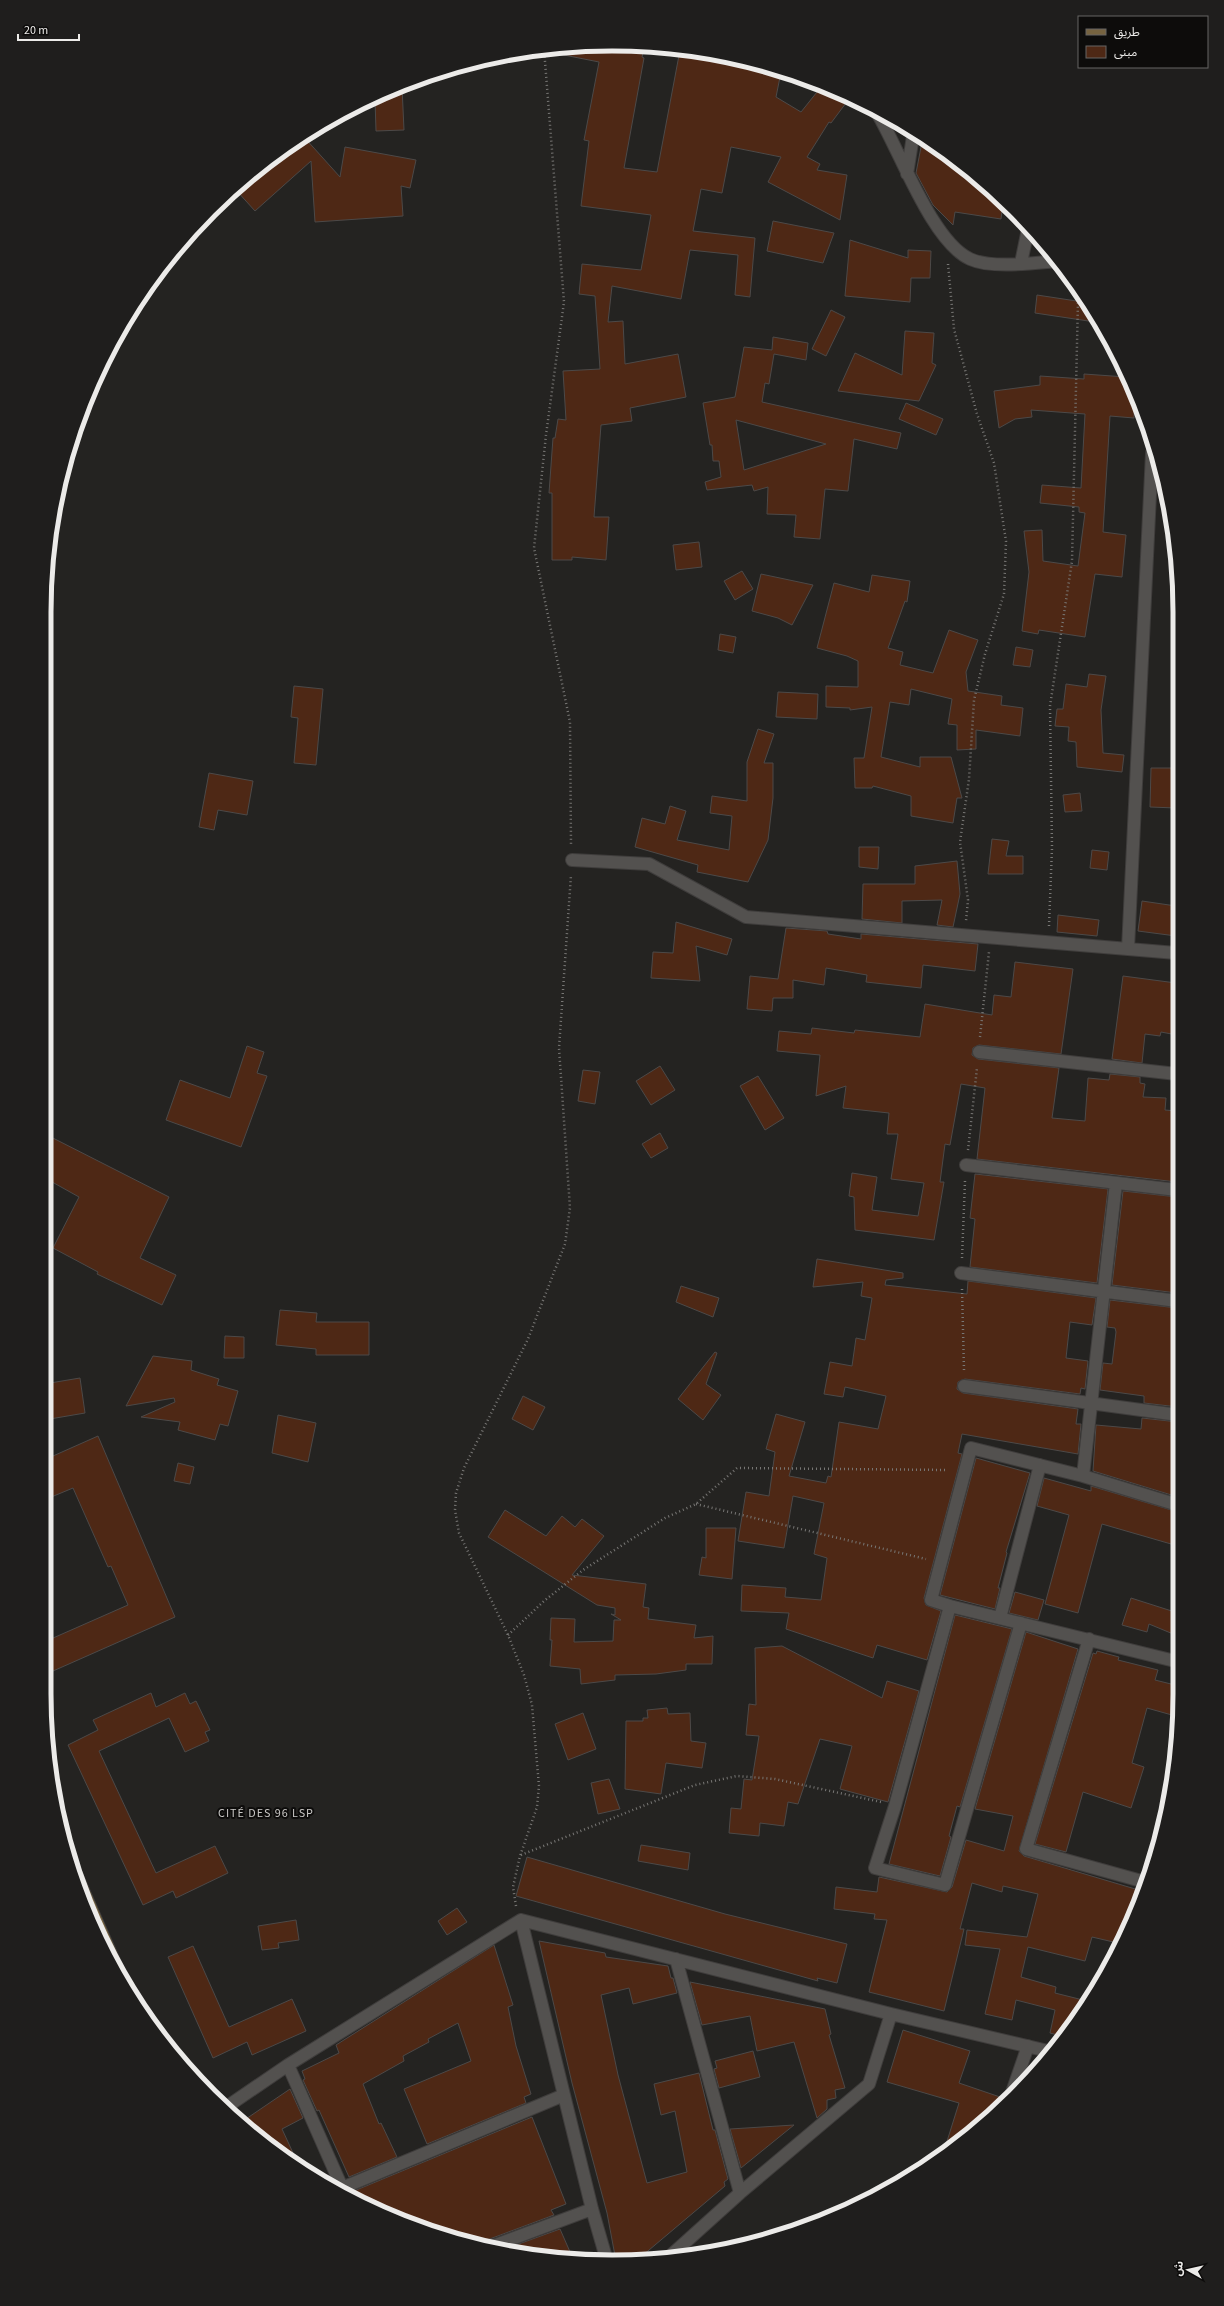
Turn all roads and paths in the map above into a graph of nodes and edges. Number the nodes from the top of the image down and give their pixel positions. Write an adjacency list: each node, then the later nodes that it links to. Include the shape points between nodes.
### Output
1 (545, 55): 11 (path, via 564,302 534,548 570,722)
2 (882, 121): 4 (street)
3 (912, 139): 4 (street)
4 (906, 174): 6 (street, via 933,220)
5 (1027, 234): 8 (street)
6 (946, 236): 8 (street, via 960,253 970,259 982,263); 12 (path, via 954,329 977,414 994,463 1006,541 1004,594 974,700 969,779 960,842 968,900)
7 (1051, 262): 8 (street)
8 (1021, 263)
9 (1077, 299): 13 (path, via 1072,561 1050,706 1052,848)
10 (1152, 460): 14 (street)
11 (572, 860): 12 (street, via 649,864 746,917); 36 (path, via 559,1048 570,1208 565,1244 528,1339 464,1468 455,1510 459,1533)
12 (965, 935): 13 (street)
13 (1048, 942): 14 (street)
14 (1128, 949): 15 (street)
15 (1173, 953)
16 (978, 1052): 17 (street)
17 (1173, 1074)
18 (966, 1165): 19 (street)
19 (1116, 1183): 20 (street); 22 (street)
20 (1173, 1190)
21 (961, 1273): 22 (street)
22 (1104, 1292): 23 (street); 25 (street)
23 (1173, 1300)
24 (964, 1386): 25 (street)
25 (1090, 1405): 26 (street); 29 (street)
26 (1173, 1414)
27 (1040, 1465): 28 (street, via 971,1448); 29 (street); 34 (street)
28 (964, 1470): 31 (path, via 737,1468); 32 (street)
29 (1083, 1476): 30 (street)
30 (1173, 1503)
31 (696, 1504): 32 (path); 36 (path, via 665,1518 583,1570 544,1601)
32 (940, 1562): 33 (street, via 931,1600)
33 (950, 1606): 34 (street); 39 (street)
34 (1000, 1618): 35 (street)
35 (1020, 1623): 37 (street); 39 (street, via 945,1885 875,1868)
36 (508, 1635): 40 (path, via 524,1675 532,1705 539,1786 537,1806)
37 (1089, 1639): 38 (street); 41 (street, via 1026,1850)
38 (1173, 1660)
39 (895, 1806): 40 (path, via 774,1779 738,1776 695,1785)
40 (520, 1856): 42 (path, via 513,1887)
41 (1140, 1881)
42 (521, 1920): 43 (street); 47 (street); 49 (street)
43 (676, 1958): 44 (street); 53 (street)
44 (891, 2014): 45 (street); 53 (street, via 869,2084)
45 (1028, 2046): 46 (street); 48 (street)
46 (1045, 2050)
47 (288, 2065): 50 (street); 51 (street)
48 (1014, 2085)
49 (564, 2095): 52 (street); 54 (street)
50 (230, 2105)
51 (341, 2185)
52 (347, 2188)
53 (740, 2193): 56 (street)
54 (592, 2209): 55 (street); 57 (street)
55 (500, 2243)
56 (677, 2251)
57 (605, 2255)

